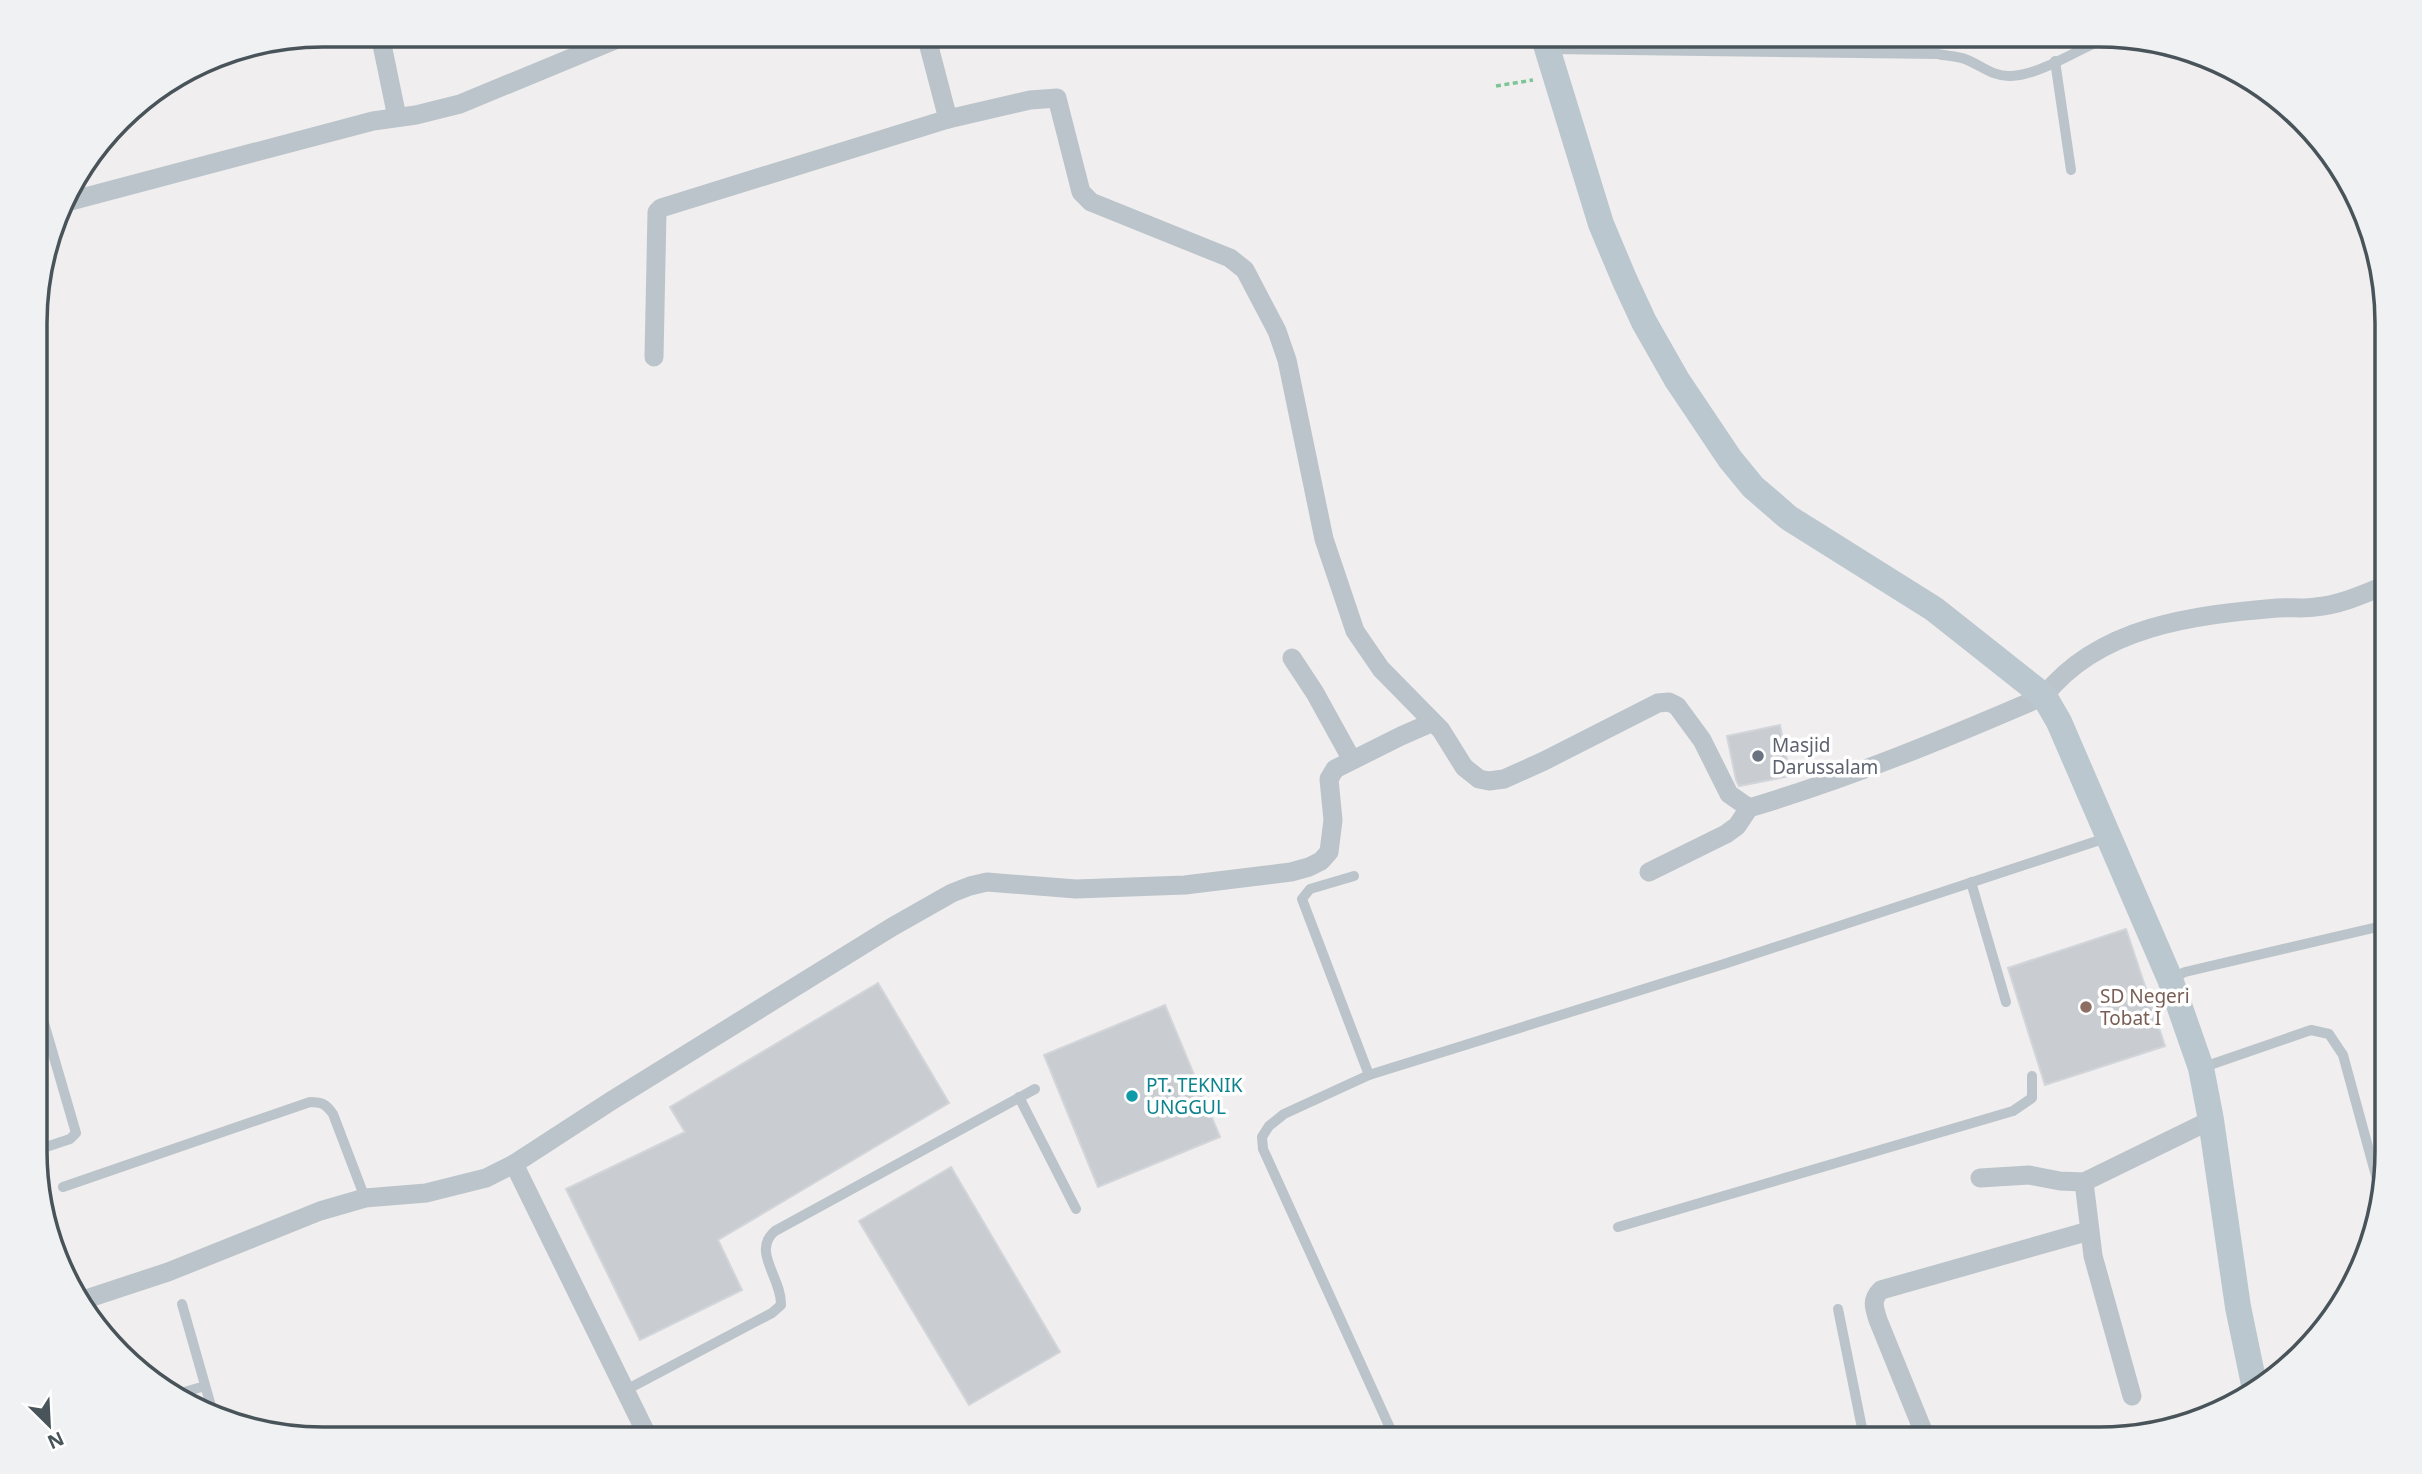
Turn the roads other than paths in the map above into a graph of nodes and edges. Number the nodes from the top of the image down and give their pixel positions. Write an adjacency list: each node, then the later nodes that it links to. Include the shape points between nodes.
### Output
1 (382, 47): 8 (street)
2 (599, 47): 8 (street, via 460,104)
3 (929, 47): 9 (street)
4 (1546, 47): 15 (main road, via 1601,224 1625,281 1677,380 1730,459 1753,487 1789,518 1934,609)
5 (1709, 47): 7 (lane, via 1938,54 2011,76 2037,71)
6 (2086, 47): 7 (lane)
7 (2055, 61): 10 (lane)
8 (397, 117): 11 (street)
9 (948, 119): 12 (street, via 660,208); 16 (street, via 1057,98 1081,192 1091,202 1230,258 1245,270 1287,360 1324,540 1355,631 1381,669)
10 (2071, 170)
11 (77, 198)
12 (654, 357)
13 (2375, 589): 15 (street, via 2316,607 2190,618 2133,632 2059,677)
14 (1292, 658): 17 (street)
15 (2044, 696): 18 (street, via 1902,757); 19 (main road)
16 (1433, 722): 17 (street); 18 (street, via 1464,767 1489,781 1504,779 1658,703 1669,702 1702,740 1729,794)
17 (1352, 760): 34 (street, via 1335,769 1329,779 1332,843 1321,861 1309,867 1185,885 1076,888 987,882 970,886 892,927)
18 (1749, 808): 20 (street, via 1726,834)
19 (2109, 837): 22 (lane); 24 (main road)
20 (1649, 872)
21 (1354, 876): 28 (lane, via 1310,889 1302,899)
22 (1971, 882): 25 (lane); 28 (lane)
23 (2375, 928): 24 (lane)
24 (2170, 979): 27 (main road)
25 (2006, 1002)
26 (47, 1033): 33 (lane, via 76,1133)
27 (2201, 1068): 32 (main road); 35 (lane, via 2311,1030 2329,1034 2343,1055)
28 (1369, 1075): 53 (lane, via 1284,1114 1262,1137 1263,1149)
29 (2032, 1076): 41 (lane, via 2032,1098 2013,1111)
30 (1035, 1089): 31 (lane)
31 (1019, 1097): 40 (lane); 48 (lane, via 775,1231 764,1248 781,1305)
32 (2211, 1121): 37 (street); 46 (main road)
33 (47, 1147)
34 (514, 1164): 39 (street, via 452,1188); 48 (street)
35 (2374, 1169)
36 (1980, 1178): 37 (street, via 2029,1175)
37 (2084, 1182): 42 (street)
38 (63, 1187): 39 (lane, via 320,1102 333,1114)
39 (365, 1198): 43 (street)
40 (1076, 1209)
41 (1618, 1227)
42 (2089, 1231): 50 (street); 55 (street, via 1881,1290 1875,1296 1878,1320)
43 (90, 1298)
44 (182, 1304): 47 (lane)
45 (1838, 1309): 54 (lane)
46 (2253, 1379)
47 (205, 1386): 49 (lane); 51 (lane)
48 (626, 1390): 52 (street)
49 (187, 1391)
50 (2132, 1396)
51 (210, 1402)
52 (643, 1427)
53 (1390, 1427)
54 (1862, 1427)
55 (1922, 1427)

